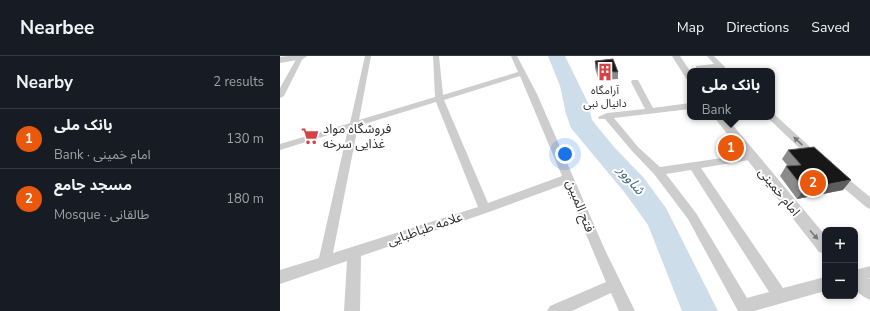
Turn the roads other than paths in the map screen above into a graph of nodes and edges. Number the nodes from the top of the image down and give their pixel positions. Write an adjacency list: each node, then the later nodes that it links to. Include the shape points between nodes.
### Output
1 (302, 56): 7 (street); 12 (street)
2 (368, 56): 18 (street)
3 (436, 56): 13 (street)
4 (514, 56): 9 (street, فتح المبین)
5 (676, 56): 10 (street)
6 (710, 56): 8 (street)
7 (284, 58)
8 (720, 68)
9 (523, 73): 13 (street); 23 (street, فتح المبین)
10 (687, 73)
11 (636, 82): 15 (street)
12 (280, 96)
13 (439, 98): 18 (street); 25 (street)
14 (687, 106): 15 (street)
15 (650, 110): 22 (street, via 605,116)
16 (722, 120): 20 (street, امام خمینی)
17 (775, 120): 24 (street, one-way to 17)
18 (354, 124): 19 (street); 28 (street)
19 (280, 146)
20 (750, 157): 21 (street); 26 (street, امام خمینی, one-way to 26)
21 (694, 165): 22 (street); 36 (street)
22 (658, 171): 37 (street, via 692,216)
23 (569, 178): 25 (street, علامه طباطبایی); 33 (street, فتح المبین)
24 (870, 204)
25 (485, 209): 27 (street, علامه طباطبایی)
26 (822, 243)
27 (354, 253): 28 (street, علامه طباطبایی); 38 (street)
28 (325, 262): 31 (street, علامه طباطبایی)
29 (870, 272): 30 (street)
30 (858, 276)
31 (280, 277)
32 (858, 280): 35 (street)
33 (614, 285): 39 (street); 40 (street, فتح المبین)
34 (822, 285): 36 (street)
35 (870, 291)
36 (780, 296): 37 (street)
37 (745, 308)
38 (352, 311)
39 (555, 311)
40 (627, 311)

